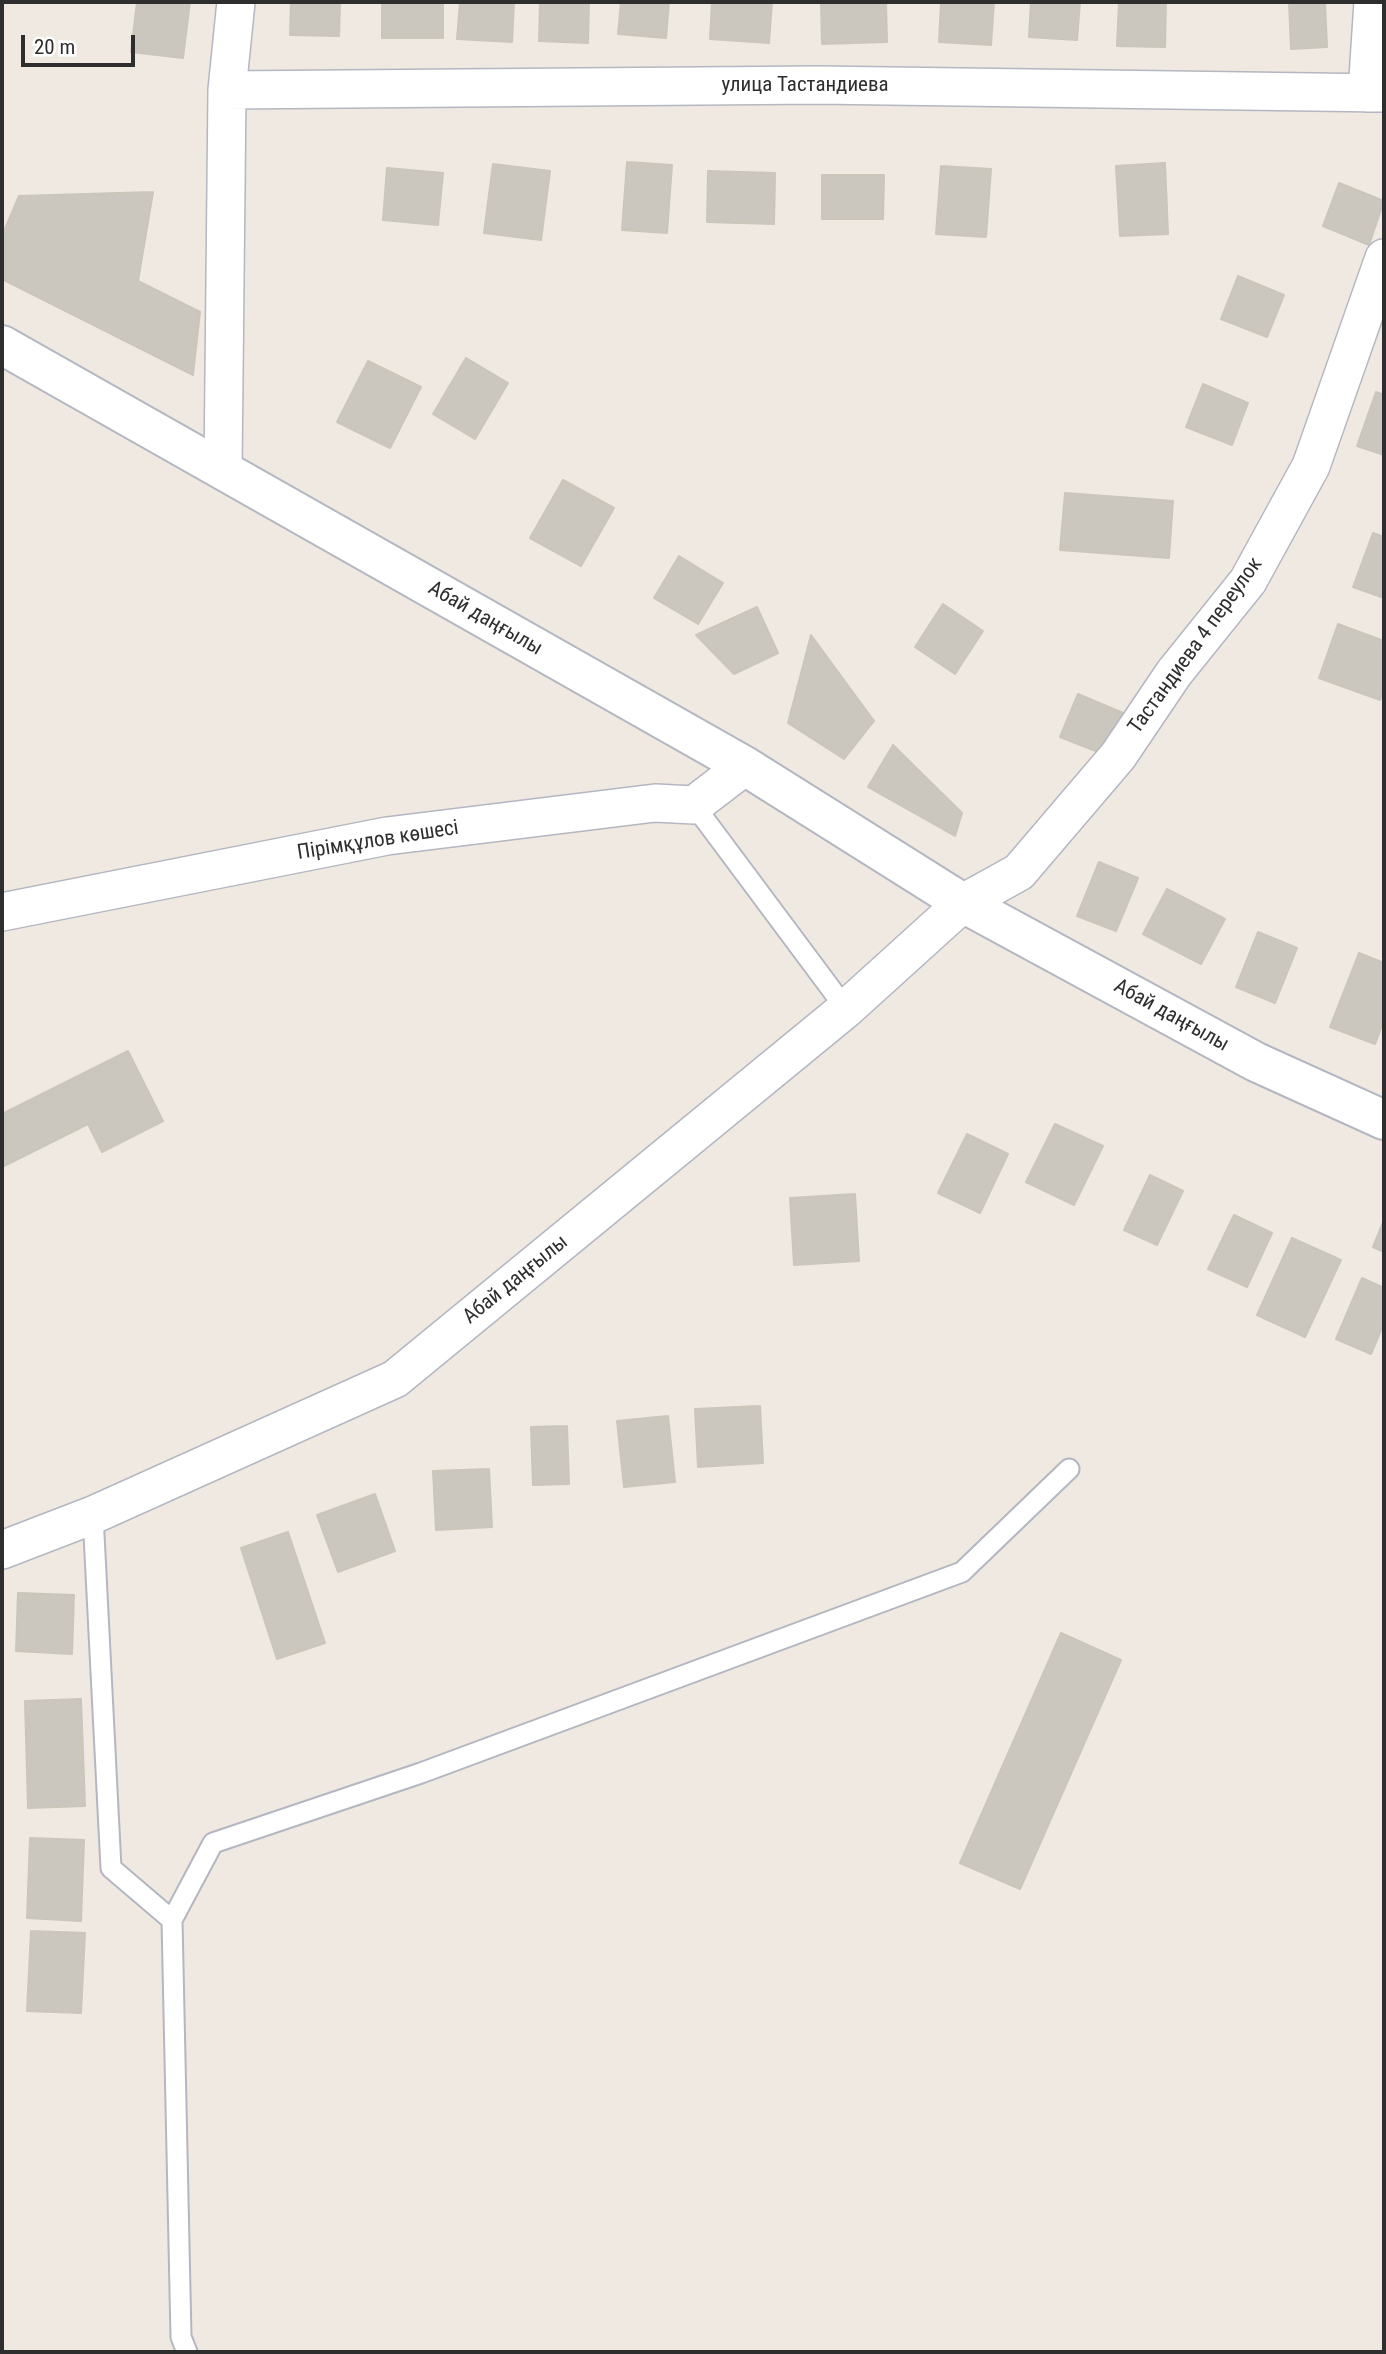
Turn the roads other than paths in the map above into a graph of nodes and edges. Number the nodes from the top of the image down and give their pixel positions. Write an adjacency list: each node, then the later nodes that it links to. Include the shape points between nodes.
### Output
1 (236, 2): 3 (street)
2 (1373, 2): 4 (street)
3 (227, 90): 4 (street, улица Тастандиева, via 818,85); 7 (street)
4 (1375, 93)
5 (1384, 258): 10 (street, Тастандиева 4 переулок, via 1311,466 1248,581 1174,673 1118,756 1018,872)
6 (2, 345): 7 (street, Абай даңғылы)
7 (223, 470): 8 (street, Абай даңғылы)
8 (746, 766): 9 (street); 10 (street, Абай даңғылы)
9 (694, 806): 11 (street, Пірімқұлов көшесі, via 655,803 387,836); 12 (lane)
10 (963, 903): 12 (street, Абай даңғылы); 13 (street, Абай даңғылы, via 1256,1062)
11 (2, 912)
12 (846, 1009): 15 (street, Абай даңғылы, via 395,1379)
13 (1384, 1121)
14 (1069, 1469): 17 (lane, via 962,1572 421,1773 214,1843)
15 (93, 1515): 16 (street, Абай даңғылы); 17 (lane, via 111,1868)
16 (2, 1550)
17 (172, 1920): 18 (lane, via 181,2337)
18 (187, 2352)

